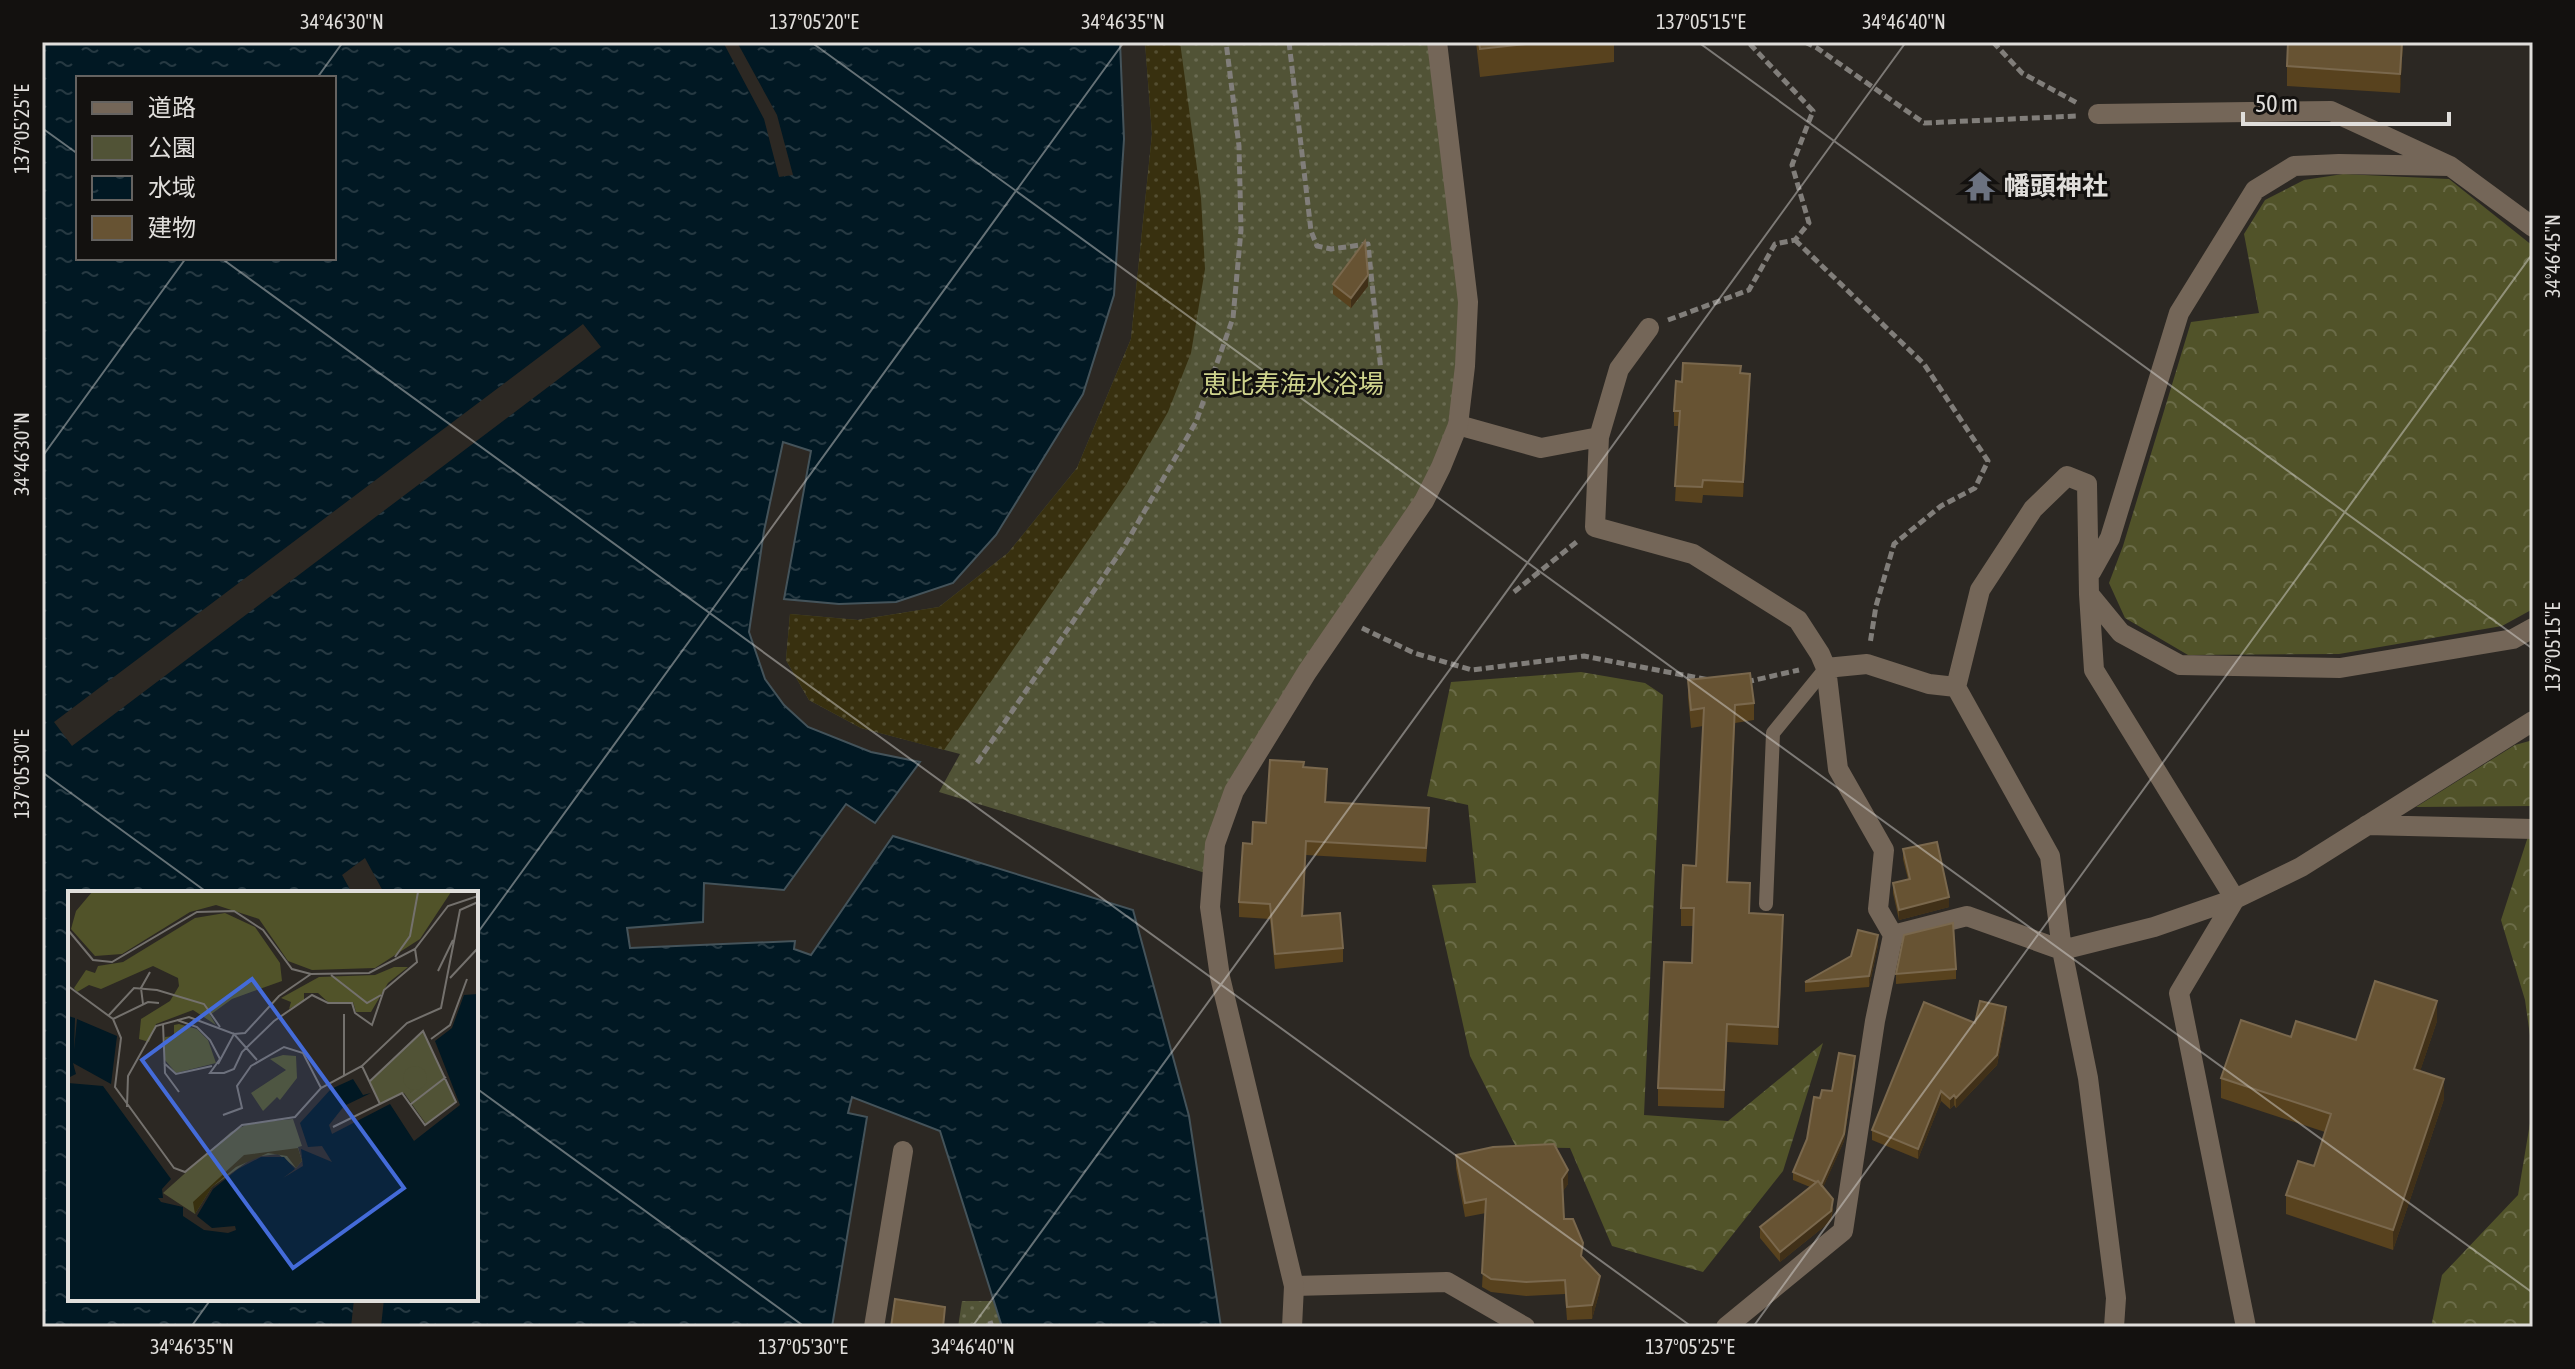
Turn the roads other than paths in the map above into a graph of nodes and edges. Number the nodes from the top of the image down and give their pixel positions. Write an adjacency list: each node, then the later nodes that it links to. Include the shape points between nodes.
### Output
1 (1437, 42): 6 (street, via 1468,302)
2 (2098, 114): 3 (street, via 2331,111)
3 (2450, 166): 4 (street); 8 (street, via 2294,166 2255,190 2179,313 2110,538)
4 (2533, 227)
5 (1649, 328): 7 (street, via 1619,369)
6 (1458, 425): 7 (street, via 1541,448); 20 (street, via 1424,501 1234,791 1215,844 1210,907 1220,977)
7 (1599, 437): 10 (street, via 1595,527 1693,554 1798,620)
8 (2089, 585): 9 (street, via 2121,633 2180,665 2340,668 2513,639); 11 (street, via 2087,484 2067,476 2033,509 1980,590); 15 (street, via 2094,670)
9 (2533, 628)
10 (1823, 661): 11 (street, via 1867,664); 16 (lane, via 1773,733); 17 (street, via 1838,769 1884,850 1878,909)
11 (1956, 687): 18 (street, via 2050,856)
12 (2533, 721): 13 (street)
13 (2367, 825): 14 (street); 15 (street, via 2301,867)
14 (2533, 829)
15 (2235, 899): 18 (street); 26 (street, via 2179,993)
16 (1766, 904)
17 (1893, 935): 18 (street, via 1967,916); 24 (street, via 1843,1231)
18 (2062, 950): 25 (street, via 2088,1078 2116,1298)
19 (903, 1151): 21 (street)
20 (1294, 1286): 22 (street); 23 (street, via 1447,1282)
21 (874, 1327)
22 (1292, 1327)
23 (1525, 1327)
24 (1726, 1327)
25 (2114, 1327)
26 (2246, 1327)

